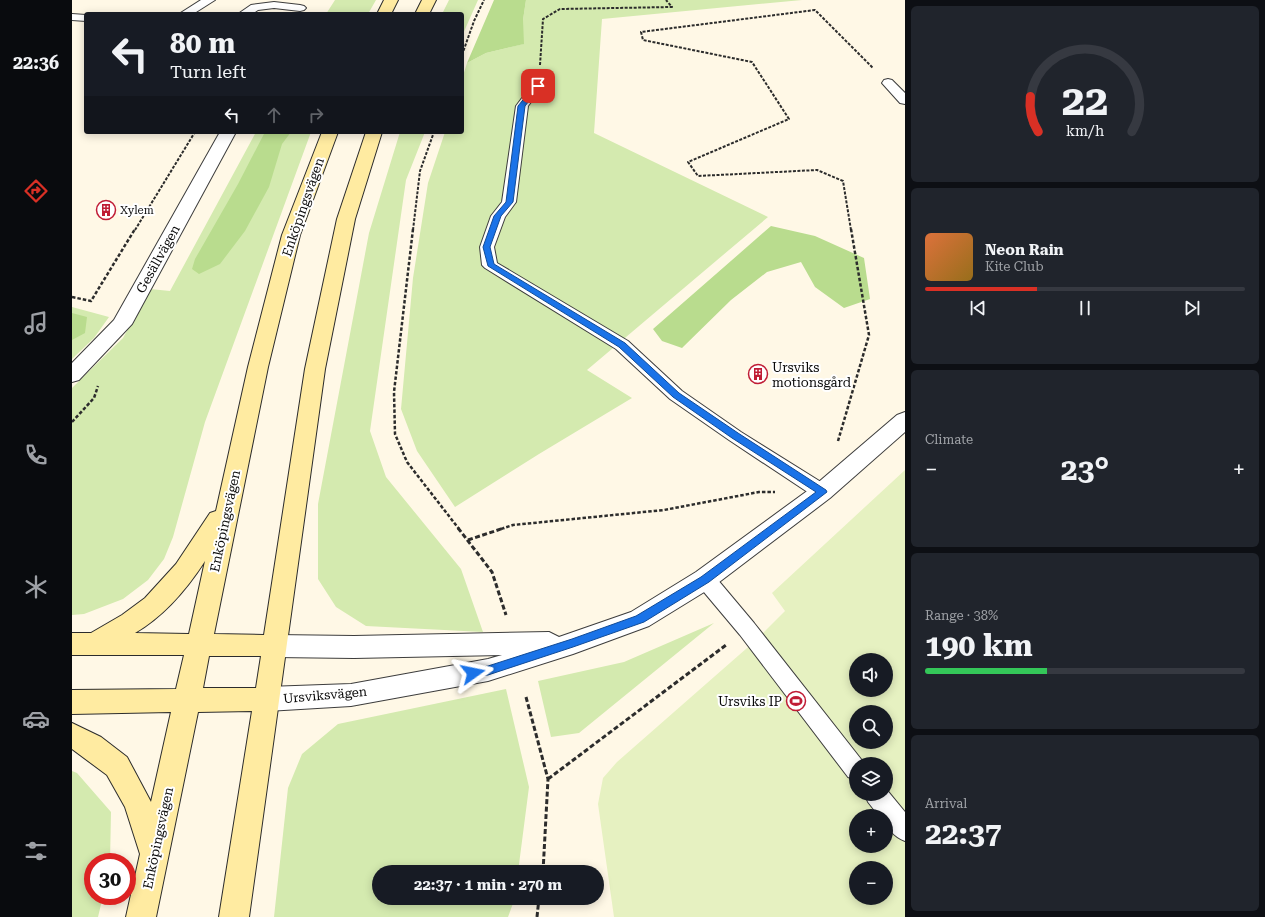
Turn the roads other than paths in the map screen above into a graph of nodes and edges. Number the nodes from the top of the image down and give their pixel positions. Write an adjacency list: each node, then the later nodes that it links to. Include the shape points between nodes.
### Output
1 (209, 0): 5 (lane)
2 (391, 0): 7 (main road)
3 (429, 0): 8 (main road)
4 (300, 7): 6 (lane, via 274,5 255,7)
5 (188, 12)
6 (247, 12)
7 (385, 12)
8 (423, 12)
9 (72, 17): 10 (lane)
10 (84, 18)
11 (888, 84): 13 (lane)
12 (538, 86): 19 (lane, via 522,106 509,202 498,216 487,247 490,265 622,345 676,395)
13 (905, 100)
14 (227, 134): 17 (street, Gesällvägen, via 122,324)
15 (329, 134): 20 (main road, Enköpingsvägen, via 291,235)
16 (373, 134): 25 (main road, via 346,219 315,369)
17 (72, 375)
18 (905, 420): 19 (street, Ursviksvägen)
19 (822, 492): 21 (street, Ursviksvägen)
20 (228, 503): 23 (main road, via 204,545 164,594 141,615); 24 (main road, Enköpingsvägen)
21 (705, 579): 22 (street, Ursviksvägen, via 640,619); 30 (lane)
22 (573, 643): 25 (street, Ursviksvägen); 26 (street, Ursviksvägen, via 488,670 351,694)
23 (83, 644): 24 (main road, Ursviksvägen)
24 (198, 646): 25 (main road, Ursviksvägen); 27 (main road, Enköpingsvägen)
25 (275, 646): 26 (main road)
26 (267, 699): 27 (main road, Ursviksvägen); 35 (main road)
27 (187, 700): 28 (main road, Ursviksvägen); 33 (main road, Enköpingsvägen)
28 (72, 702)
29 (72, 735): 33 (main road, via 117,766 138,803)
30 (849, 761)
31 (882, 801): 32 (lane)
32 (905, 830)
33 (154, 854): 34 (main road, Enköpingsvägen)
34 (142, 917)
35 (234, 917)

